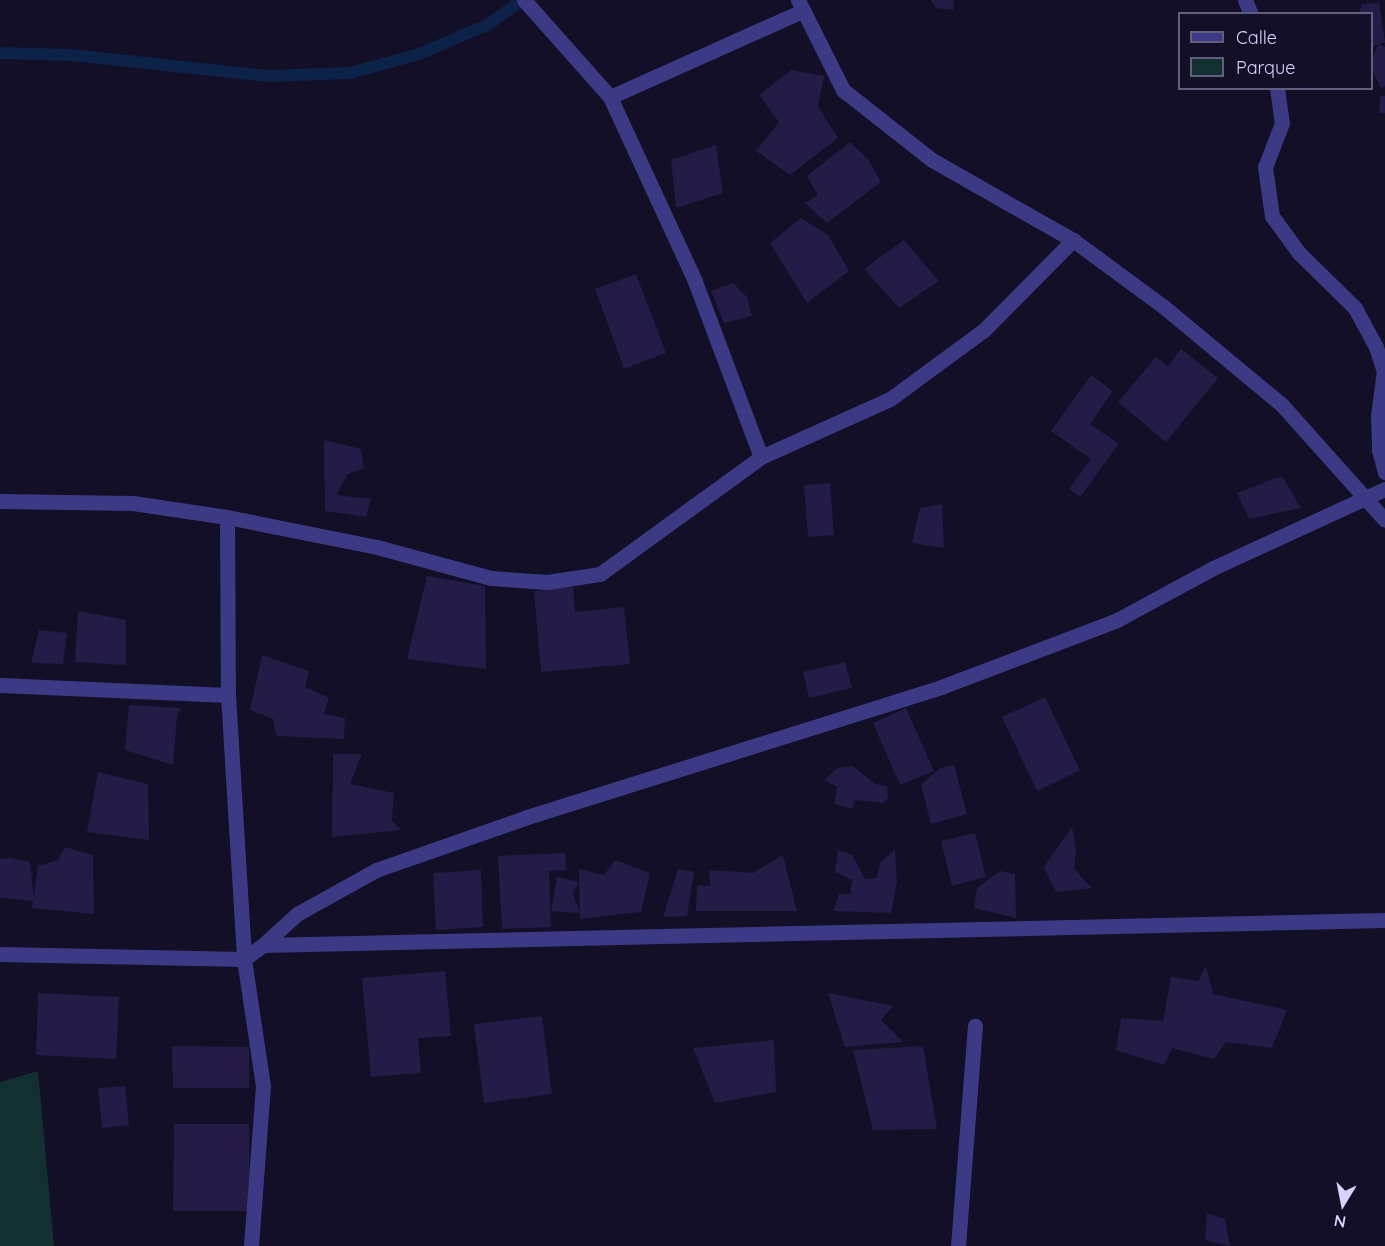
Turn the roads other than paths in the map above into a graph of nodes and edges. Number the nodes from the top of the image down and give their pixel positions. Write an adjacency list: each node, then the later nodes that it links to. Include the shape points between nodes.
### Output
1 (524, 0): 4 (street)
2 (800, 5): 4 (street); 5 (street, via 843,90 932,160)
3 (1277, 90): 7 (street, via 1282,123 1265,167 1272,216 1299,254 1355,308 1376,347 1384,371 1378,417 1379,450)
4 (610, 97): 6 (street, via 695,281)
5 (1073, 240): 6 (street, via 984,330 890,399); 9 (street, via 1164,307 1282,405)
6 (761, 458): 11 (street, via 600,574 547,582 491,578 376,547)
7 (1385, 472)
8 (1385, 489): 9 (street)
9 (1364, 497): 12 (street); 16 (street, via 1213,568 1117,620 941,687 527,817 376,870 297,914)
10 (0, 501): 11 (street, via 133,503)
11 (227, 517): 14 (street)
12 (1385, 520)
13 (0, 685): 14 (street)
14 (228, 695): 18 (street)
15 (1385, 920): 16 (street)
16 (263, 945): 18 (street)
17 (0, 954): 18 (street)
18 (244, 959): 20 (street, via 263,1086)
19 (975, 1026): 21 (street)
20 (251, 1246)
21 (958, 1246)

